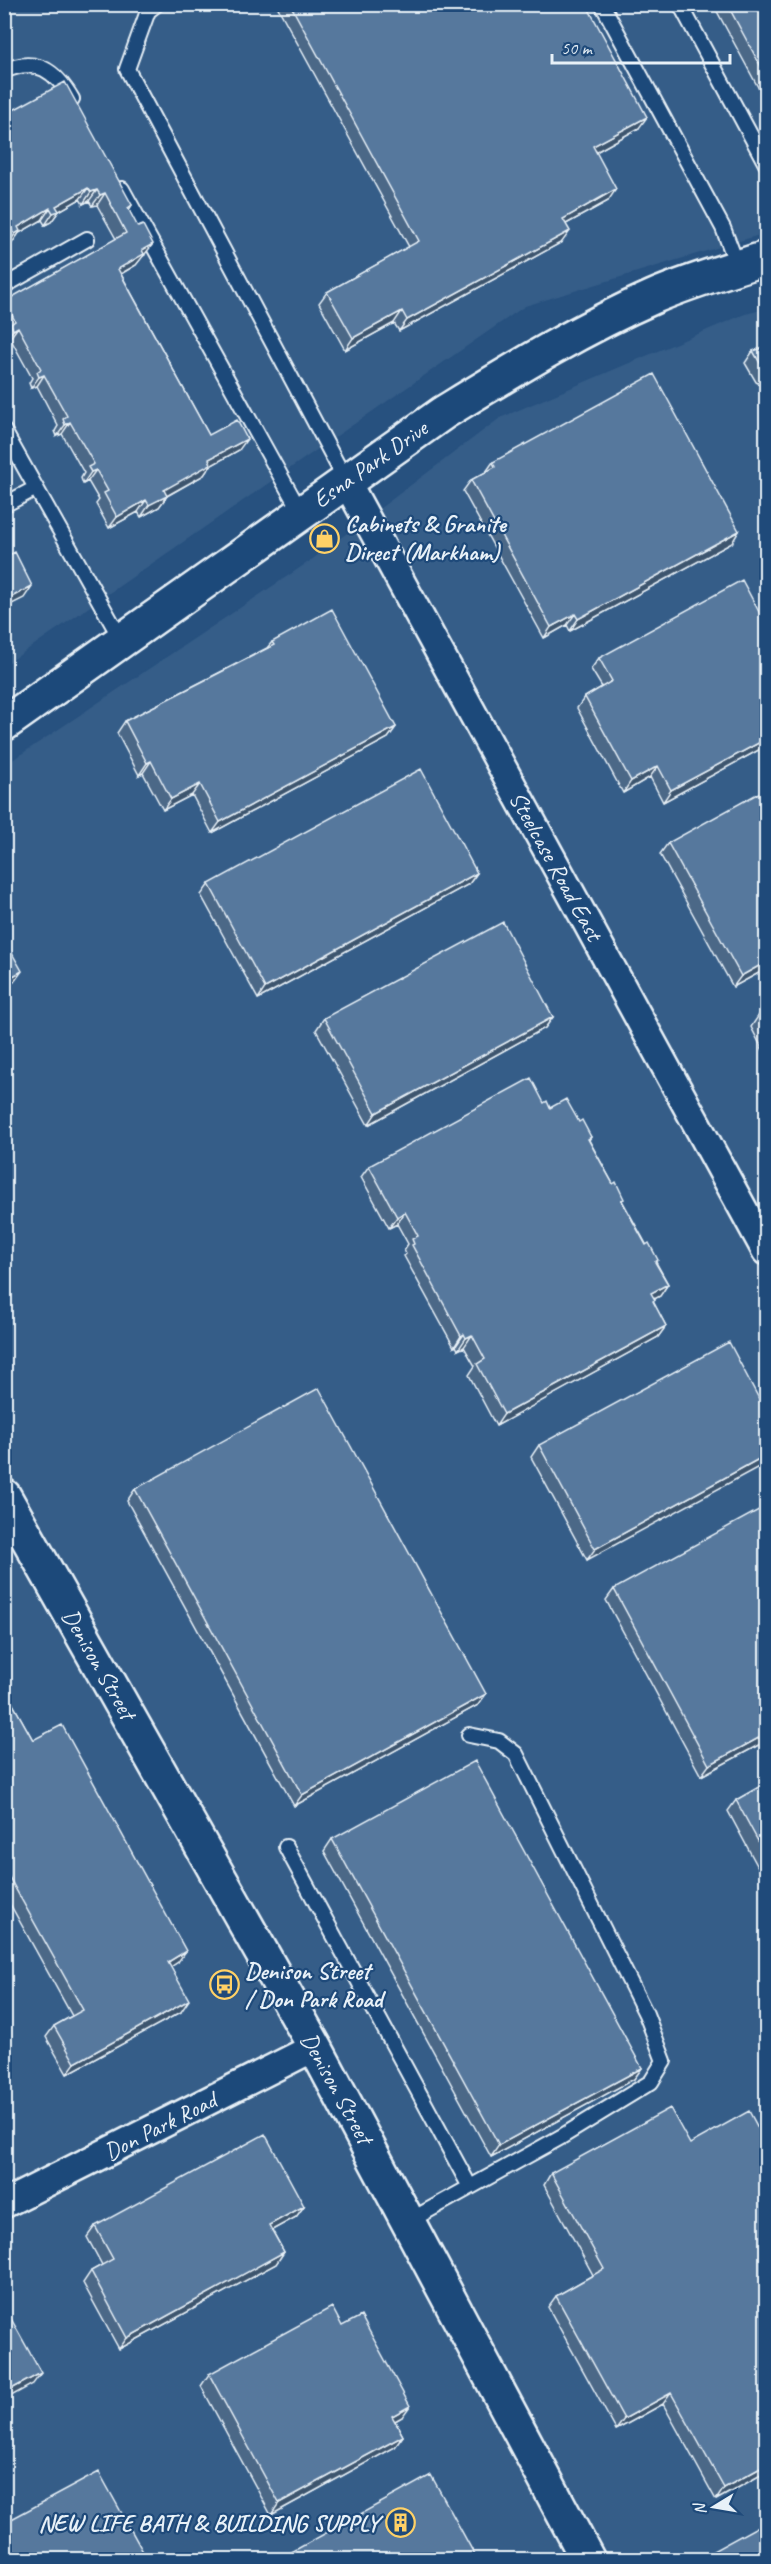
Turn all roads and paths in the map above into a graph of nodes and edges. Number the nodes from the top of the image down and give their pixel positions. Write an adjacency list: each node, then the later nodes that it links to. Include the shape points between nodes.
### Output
1 (157, 4): 12 (lane, via 148,11 127,69)
2 (602, 4): 9 (lane, via 723,228)
3 (680, 4): 6 (lane)
4 (4, 71): 5 (lane, via 25,64 45,69 61,81)
5 (79, 112)
6 (766, 164)
7 (113, 173): 15 (lane)
8 (87, 239): 10 (lane)
9 (752, 263): 12 (street, Esna Park Drive, via 654,297 576,334 443,413)
10 (4, 286)
11 (4, 431): 13 (lane)
12 (346, 481): 15 (street, Esna Park Drive); 18 (street, Steelcase Road East)
13 (36, 488): 14 (lane); 16 (lane)
14 (4, 505)
15 (301, 513): 16 (street, Esna Park Drive)
16 (122, 640): 17 (street, Esna Park Drive)
17 (4, 724)
18 (766, 1251)
19 (4, 1496): 22 (street, Denison Street)
20 (469, 1735): 23 (lane, via 499,1741 516,1754 636,1994 664,2061 651,2082)
21 (286, 1847): 23 (lane)
22 (315, 2047): 24 (street, Don Park Road); 25 (street, Denison Street)
23 (470, 2187): 25 (lane)
24 (4, 2204)
25 (409, 2221): 26 (street, Denison Street)
26 (588, 2559)

